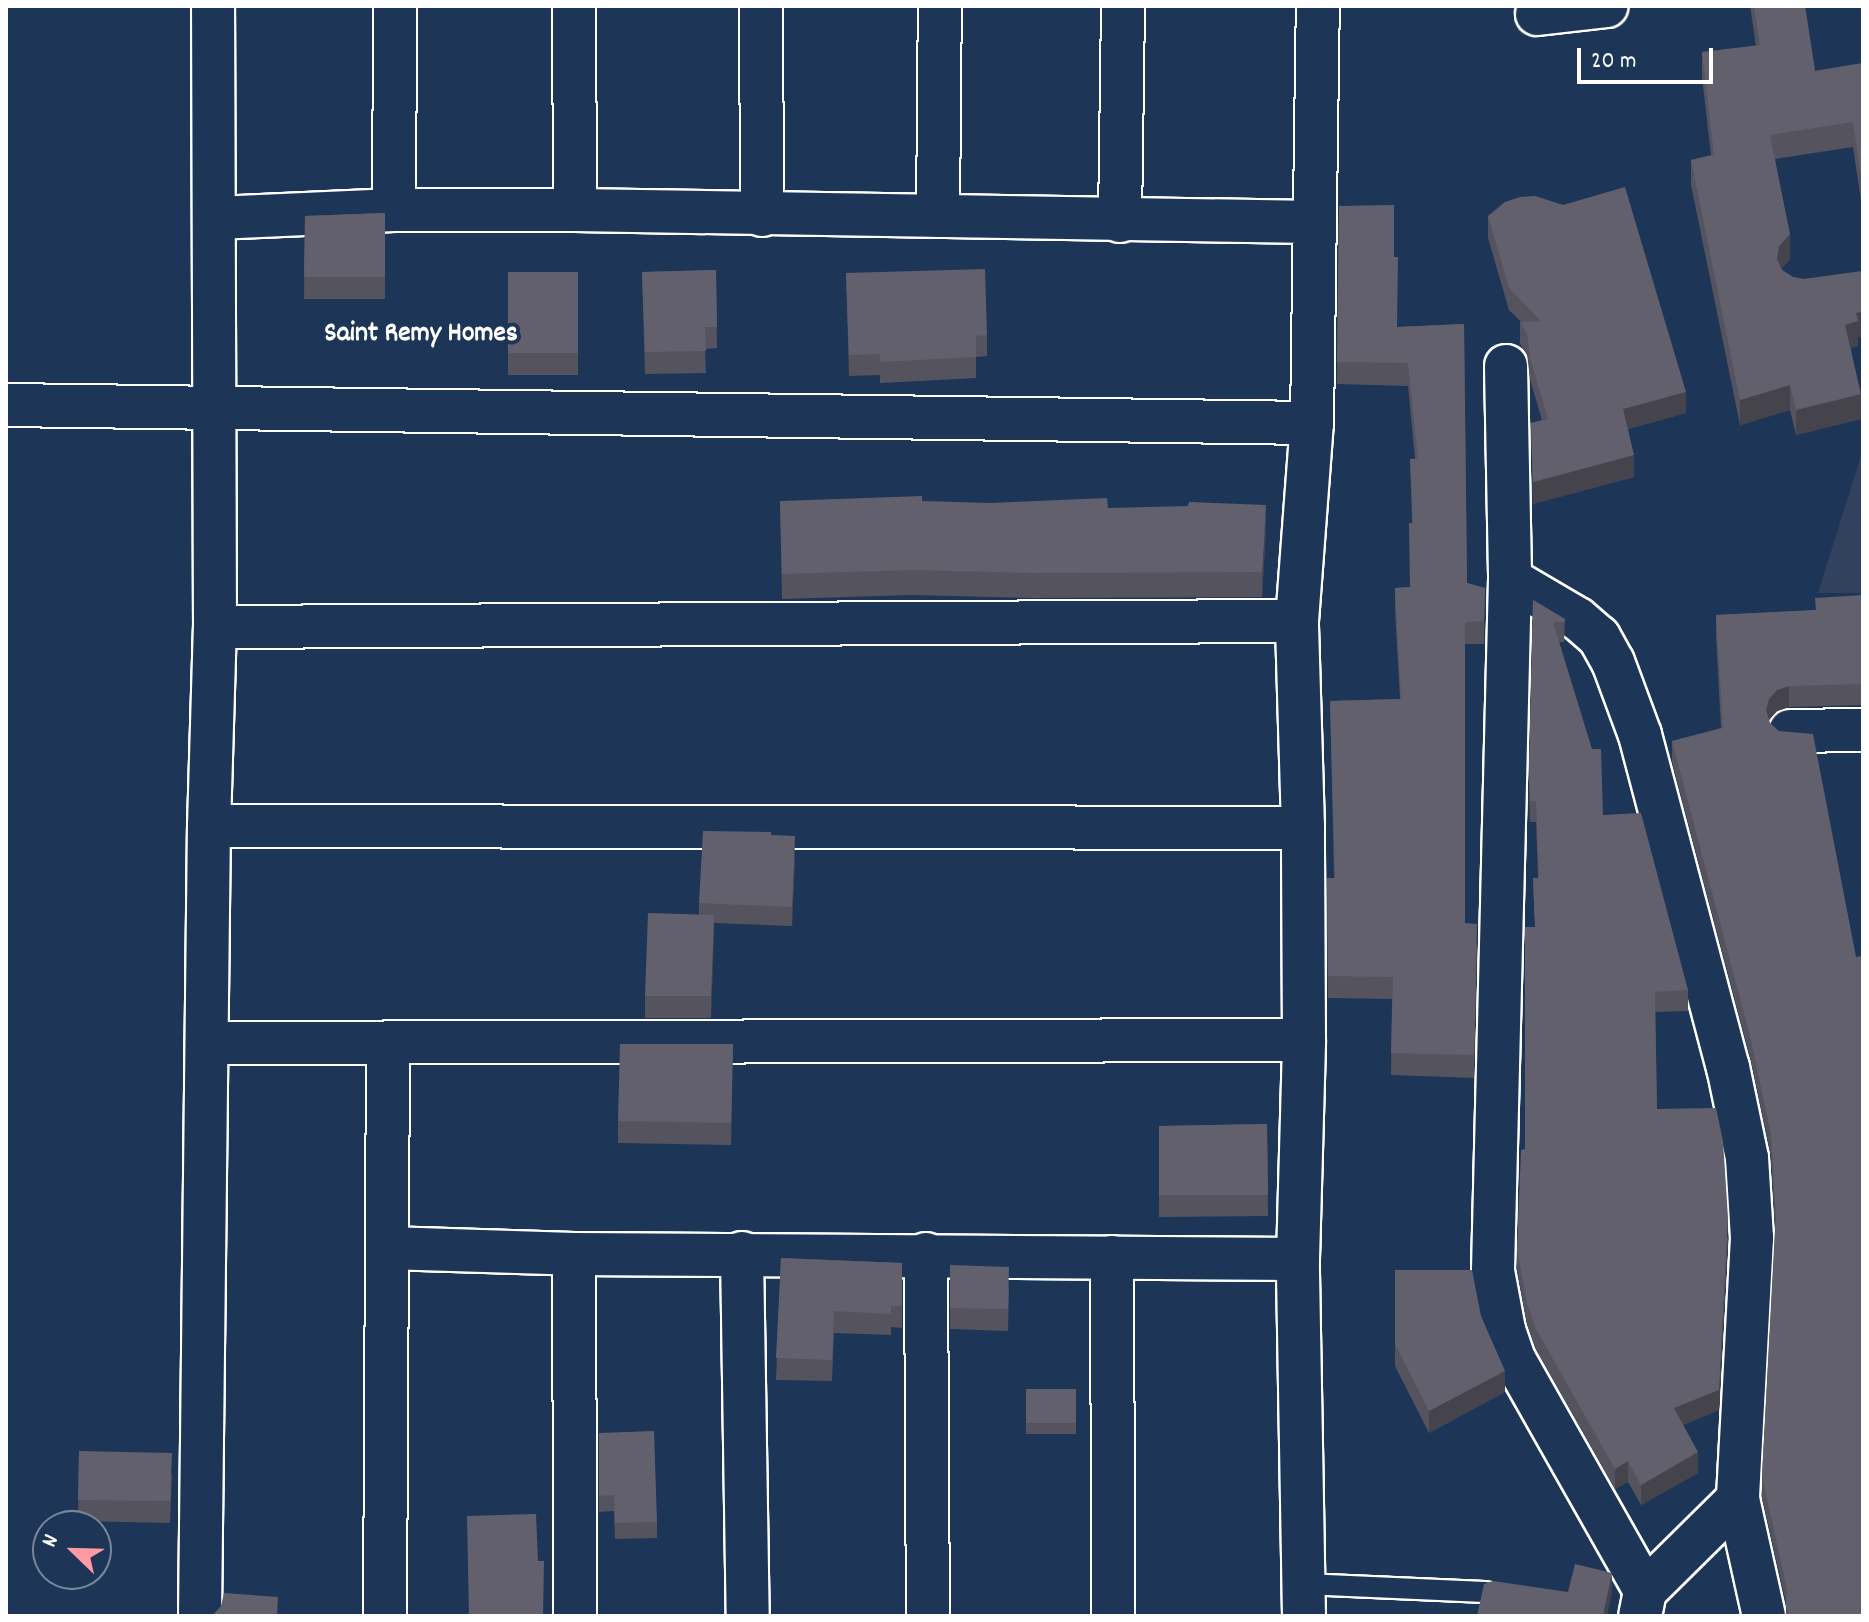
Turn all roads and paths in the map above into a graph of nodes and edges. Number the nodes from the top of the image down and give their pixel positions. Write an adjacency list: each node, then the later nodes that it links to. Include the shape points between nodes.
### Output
1 (213, 6): 14 (street)
2 (395, 6): 10 (street)
3 (574, 6): 11 (street)
4 (761, 6): 12 (street)
5 (940, 6): 13 (street)
6 (1123, 6): 15 (street)
7 (1318, 6): 16 (street)
8 (1607, 6): 9 (street)
9 (1537, 14)
10 (394, 210): 11 (street); 14 (street)
11 (575, 210): 12 (street)
12 (762, 215): 13 (street)
13 (938, 216): 15 (street)
14 (216, 218): 19 (street)
15 (1120, 221): 16 (street)
16 (1315, 222): 20 (street)
17 (1506, 366): 21 (street)
18 (6, 405): 19 (street)
19 (212, 406): 20 (street); 23 (street)
20 (1312, 423): 22 (street)
21 (1510, 579): 37 (street, via 1588,627 1613,662 1640,735 1724,1051 1747,1158 1752,1238); 40 (street, via 1493,1271 1514,1359)
22 (1297, 621): 23 (street); 27 (street)
23 (215, 627): 26 (street)
24 (1790, 731): 25 (street)
25 (1861, 740)
26 (209, 826): 27 (street); 29 (street)
27 (1303, 828): 28 (street)
28 (1304, 1040): 30 (street); 36 (street)
29 (209, 1043): 30 (street); 41 (street)
30 (388, 1043): 31 (street)
31 (387, 1248): 33 (street); 42 (street)
32 (742, 1253): 33 (street); 34 (street); 44 (street)
33 (574, 1254): 43 (street)
34 (926, 1254): 35 (street); 45 (street)
35 (1112, 1257): 36 (street); 46 (street)
36 (1298, 1259): 39 (street)
37 (1738, 1499): 40 (street); 47 (street)
38 (1486, 1592): 39 (lane)
39 (1304, 1600)
40 (1643, 1603)
41 (200, 1616)
42 (385, 1616)
43 (575, 1616)
44 (748, 1616)
45 (928, 1616)
46 (1113, 1616)
47 (1764, 1616)

